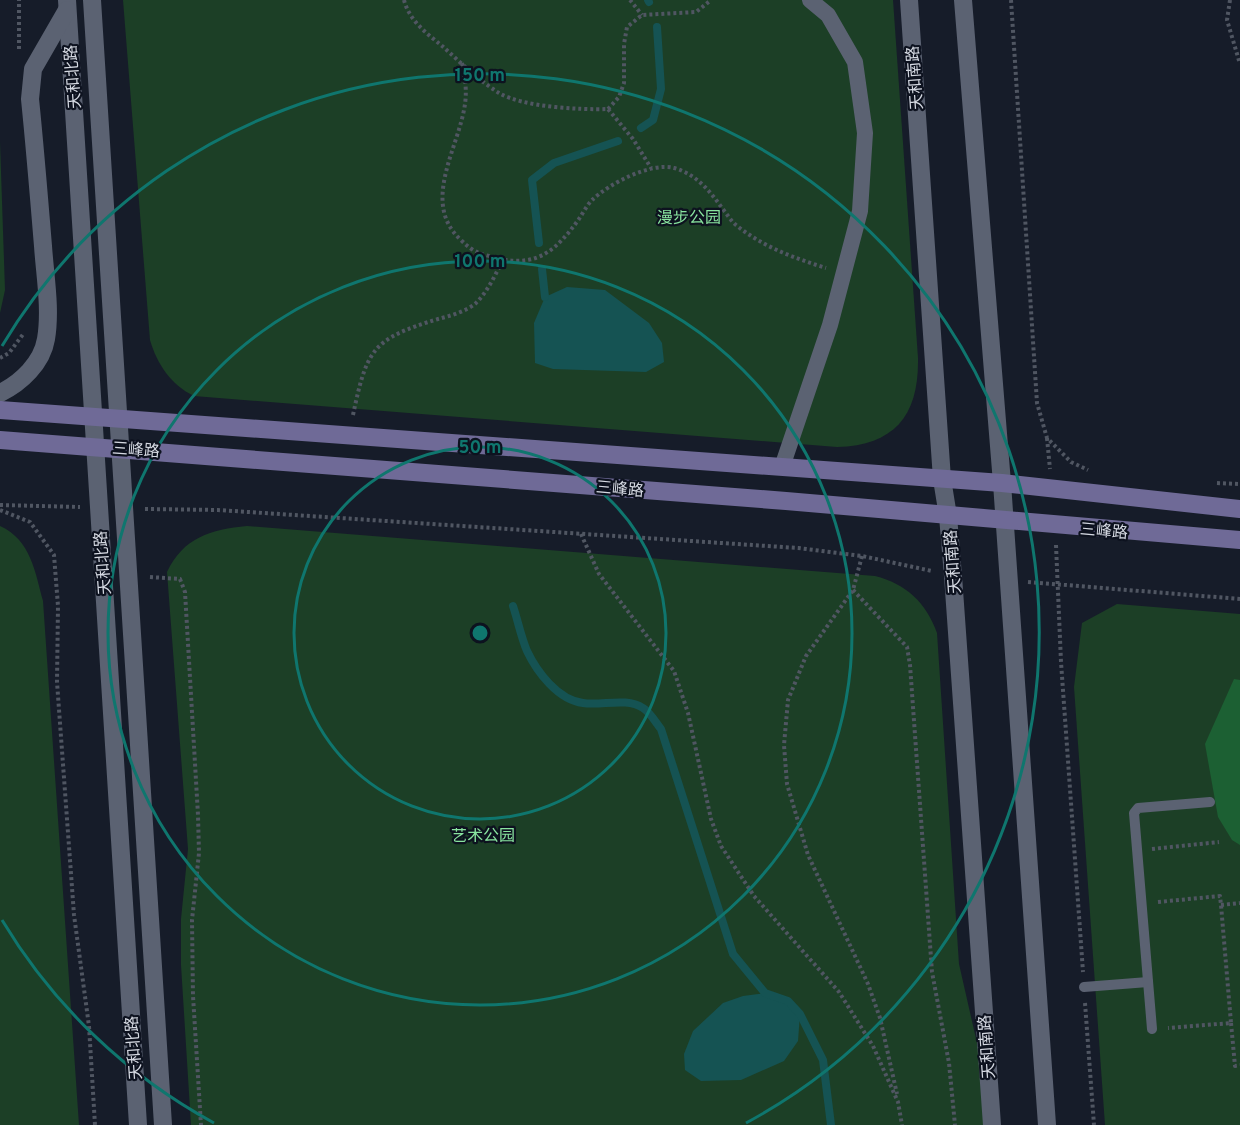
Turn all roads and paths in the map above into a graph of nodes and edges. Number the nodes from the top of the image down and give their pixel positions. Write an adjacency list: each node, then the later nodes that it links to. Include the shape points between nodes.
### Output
1 (92, 0): 21 (street, 天和北路)
2 (404, 0): 12 (path, via 418,26)
3 (630, 0): 11 (path)
4 (711, 0): 11 (path, via 696,12)
5 (810, 0): 17 (street, via 828,15 855,62 865,133 860,211)
6 (909, 0): 29 (street, 天和南路)
7 (963, 0): 30 (street)
8 (1011, 0): 23 (path, via 1037,403)
9 (1230, 0): 13 (path, via 1227,20)
10 (67, 5): 18 (street, via 33,69 30,99 47,301 46,339 29,372 15,386); 20 (street, 天和北路)
11 (642, 15): 14 (path, via 627,27 624,83 619,97)
12 (462, 63): 14 (path, via 500,93 539,104); 16 (path, via 465,104 445,174 442,206 450,231 474,252)
13 (1240, 64)
14 (608, 109): 15 (path)
15 (651, 168): 16 (path, via 619,182 591,201 563,240 545,255 519,261); 17 (path, via 674,168 696,178 734,224 764,245)
16 (503, 259): 22 (path, via 475,304 404,330 369,357)
17 (844, 274): 27 (street)
18 (0, 393)
19 (0, 410): 20 (main road, 三峰路)
20 (93, 418): 21 (main road, 三峰路); 25 (street, 天和北路)
21 (119, 420): 22 (main road, 三峰路); 26 (street, 天和北路)
22 (348, 436): 27 (main road, 三峰路)
23 (1047, 438): 28 (path, via 1071,462); 33 (path)
24 (0, 440): 25 (main road, 三峰路)
25 (95, 446): 26 (main road, 三峰路); 35 (street, 天和北路)
26 (120, 448): 36 (street, 天和北路); 38 (main road, 三峰路)
27 (782, 467): 29 (main road, 三峰路)
28 (1089, 471)
29 (942, 478): 30 (main road, 三峰路); 38 (street, 天和南路)
30 (1002, 483): 33 (main road, 三峰路); 39 (street)
31 (1216, 483): 32 (path)
32 (1240, 484)
33 (1051, 488): 37 (main road, 三峰路)
34 (0, 508): 35 (path); 62 (path, via 30,522 54,555 57,682 72,892 89,1026)
35 (99, 508): 63 (street, 天和北路)
36 (124, 508): 41 (path, via 218,510); 44 (street, 天和北路)
37 (1240, 509)
38 (948, 516): 39 (main road, 三峰路); 45 (street, 天和南路)
39 (1004, 521): 40 (main road, 三峰路); 46 (street)
40 (1054, 525): 42 (main road, 三峰路); 47 (path)
41 (581, 534): 43 (path); 61 (path, via 599,574 674,671 688,713 711,819 722,846 754,896 838,992 873,1046)
42 (1240, 540)
43 (862, 556): 45 (path); 48 (path)
44 (128, 575): 64 (street, 天和北路); 65 (path, via 180,579 185,592 198,815 199,853 192,920)
45 (953, 576): 68 (street, 天和南路)
46 (1008, 581): 47 (path); 69 (street)
47 (1059, 585): 49 (path); 57 (path, via 1060,662)
48 (853, 590): 61 (path, via 806,656 788,700 784,745 787,784 807,855 880,1018); 67 (path, via 907,647 932,972 949,1063)
49 (1240, 599)
50 (1210, 802): 52 (lane, via 1138,808 1134,813)
51 (1219, 843): 52 (path)
52 (1137, 851): 53 (lane)
53 (1142, 903): 55 (path, via 1220,896); 56 (lane)
54 (1240, 903): 55 (path)
55 (1221, 905): 58 (path)
56 (1148, 982): 57 (lane); 59 (lane)
57 (1084, 987): 70 (path)
58 (1231, 1023): 59 (path); 60 (path, via 1235,1066)
59 (1152, 1029)
60 (1240, 1065)
61 (898, 1102): 66 (path)
62 (94, 1125)
63 (138, 1125)
64 (163, 1125)
65 (201, 1125)
66 (902, 1125)
67 (955, 1125)
68 (992, 1125)
69 (1047, 1125)
70 (1094, 1125)

